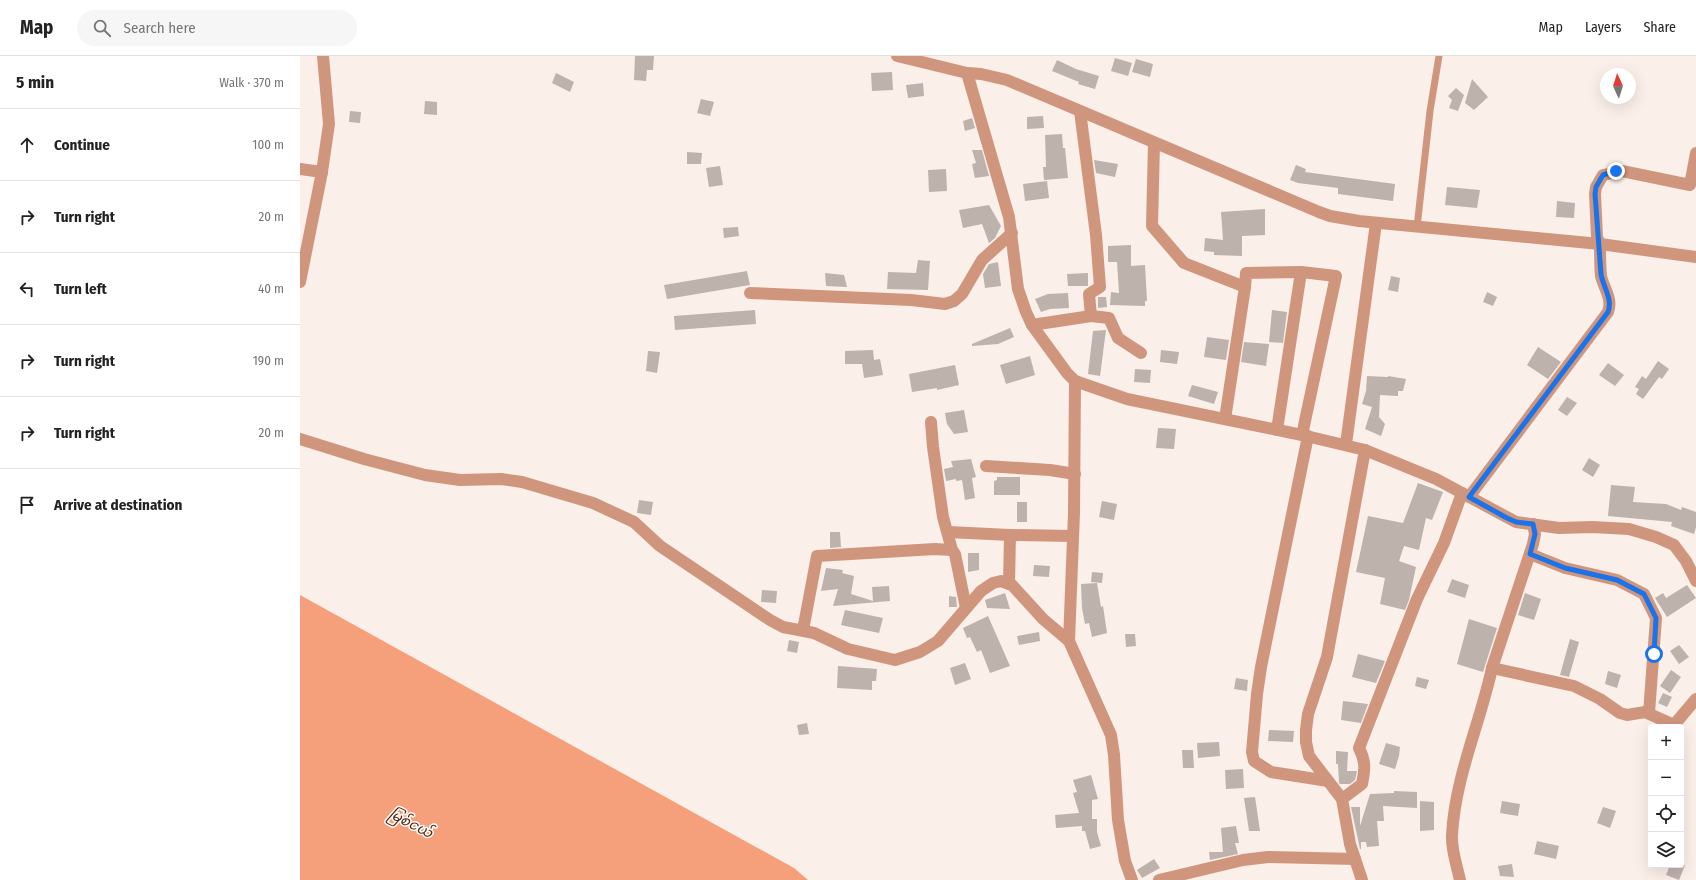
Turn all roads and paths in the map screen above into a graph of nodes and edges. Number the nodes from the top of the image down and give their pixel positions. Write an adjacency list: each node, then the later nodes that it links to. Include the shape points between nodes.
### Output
1 (323, 56): 9 (street, via 329,124)
2 (897, 56): 4 (street)
3 (1439, 56): 12 (lane)
4 (967, 73): 5 (street, via 1007,80); 13 (street)
5 (1080, 111): 6 (street); 20 (street, via 1100,287 1089,294)
6 (1154, 143): 11 (street, via 1330,216); 18 (street, via 1152,226 1184,263)
7 (1696, 154): 10 (street)
8 (300, 168): 9 (street)
9 (322, 172): 17 (street)
10 (1693, 186): 14 (street, via 1622,171 1603,175 1595,194)
11 (1376, 223): 12 (street); 29 (street)
12 (1417, 227): 14 (street)
13 (1012, 233): 19 (street, via 982,260 962,294 945,304 912,300); 21 (street, via 1018,289)
14 (1600, 244): 15 (street); 33 (street, via 1601,274 1610,300 1608,312)
15 (1696, 257)
16 (1301, 272): 18 (street, via 1246,273); 26 (street); 27 (street, via 1336,276)
17 (300, 282)
18 (1245, 287): 24 (street)
19 (750, 293)
20 (1091, 316): 21 (street); 22 (street, via 1109,318 1118,338)
21 (1032, 325): 23 (street)
22 (1141, 353)
23 (1075, 381): 24 (street, via 1127,399); 32 (street)
24 (1225, 419): 26 (street)
25 (932, 422): 35 (street, via 943,517)
26 (1277, 430): 27 (street)
27 (1305, 435): 29 (street); 48 (street, via 1261,667 1252,752 1254,761 1271,772)
28 (300, 439): 43 (street, via 364,459 425,474 460,480 501,479 522,482 593,503 634,522 660,546 770,620 783,627)
29 (1346, 444): 30 (street)
30 (1365, 450): 33 (street, via 1436,479); 48 (street, via 1328,657 1308,714 1306,742 1309,756)
31 (986, 466): 32 (street)
32 (1075, 474): 37 (street)
33 (1465, 495): 34 (street, via 1516,522); 49 (street, via 1417,599 1359,748 1364,758 1365,769 1362,784)
34 (1533, 524): 39 (street, via 1535,534); 40 (street, via 1559,528 1629,529 1656,536 1674,544)
35 (948, 532): 36 (street); 38 (street)
36 (1010, 535): 37 (street); 41 (street)
37 (1073, 536): 44 (street)
38 (952, 550): 42 (street); 43 (street, via 817,556)
39 (1530, 554): 45 (street); 47 (street, via 1565,568 1617,580 1644,594 1656,618)
40 (1696, 581)
41 (1009, 584): 42 (street, via 1001,581 994,583 981,591); 44 (street)
42 (966, 608): 43 (street, via 938,641 920,652 895,660 848,649 814,632)
43 (803, 630)
44 (1069, 641): 51 (street, via 1111,735 1118,820 1125,861)
45 (1492, 668): 47 (street, via 1574,686 1620,712); 54 (street, via 1467,755 1454,821 1452,836)
46 (1696, 699): 47 (street, via 1674,725)
47 (1649, 713)
48 (1328, 780): 49 (street)
49 (1342, 799): 50 (street)
50 (1355, 859): 52 (street, via 1268,857 1243,860); 53 (street)
51 (1132, 880)
52 (1159, 880)
53 (1362, 880)
54 (1460, 880)

